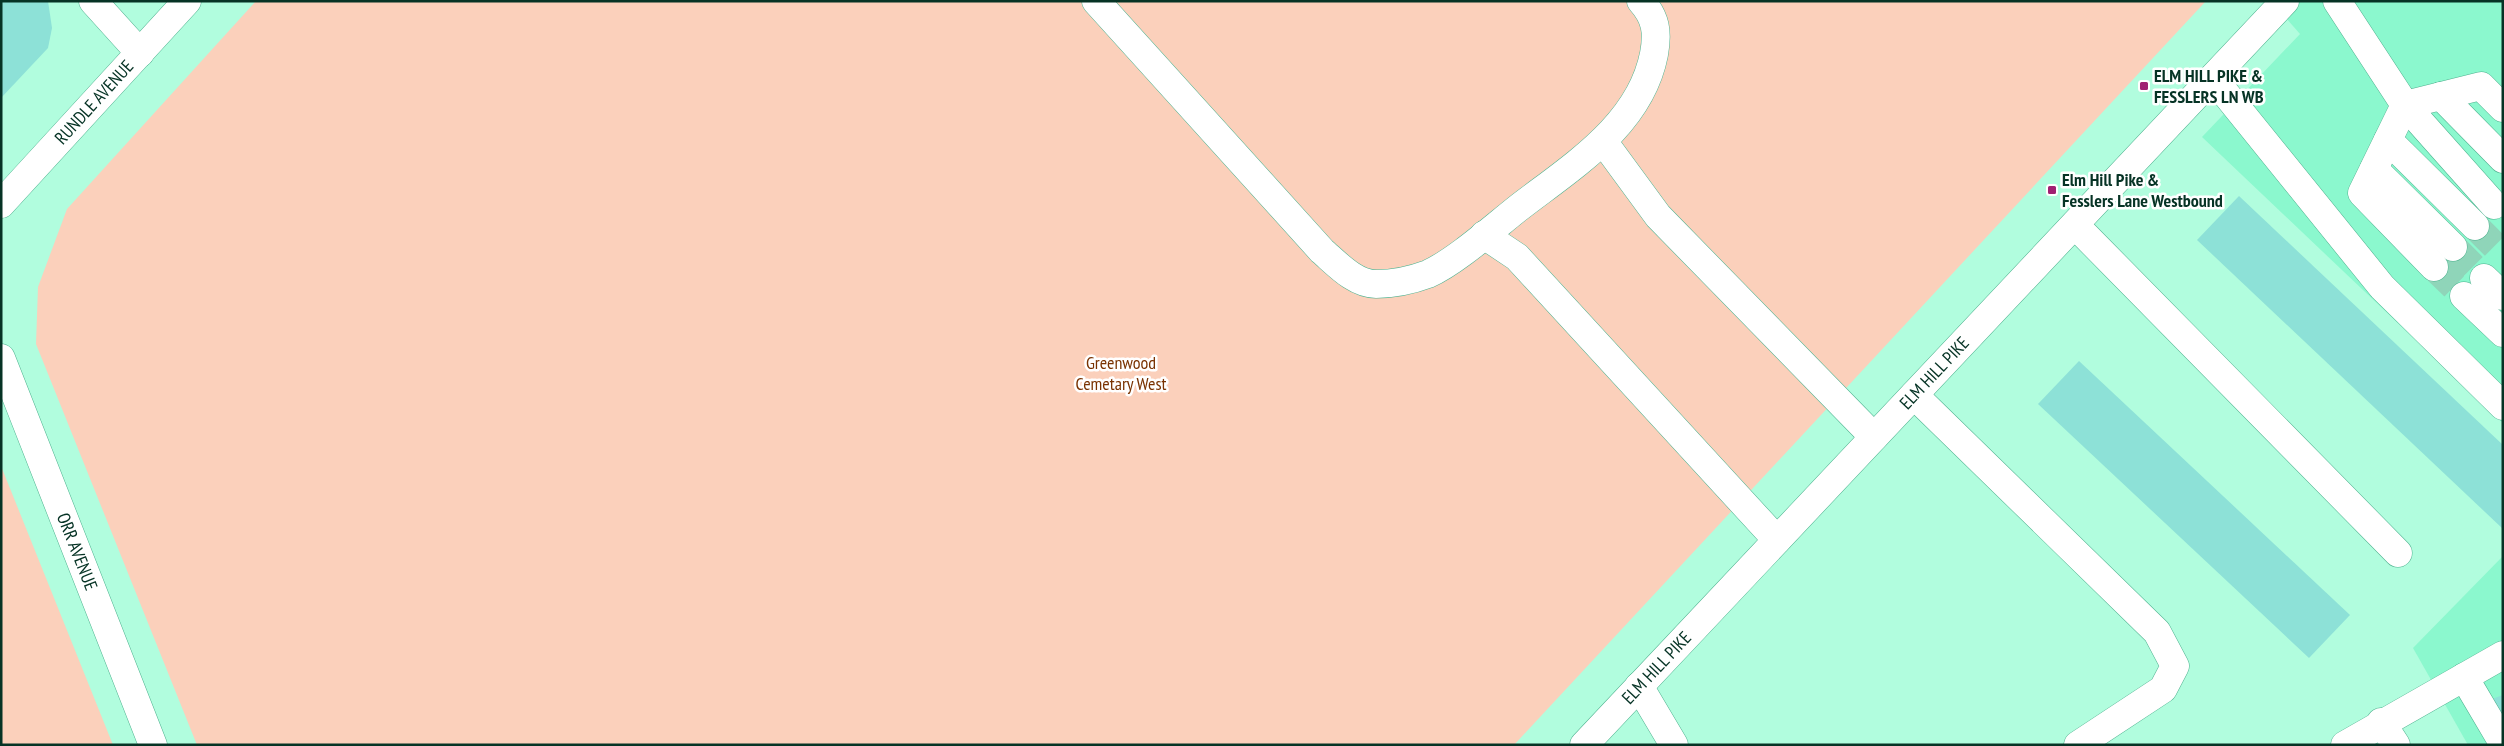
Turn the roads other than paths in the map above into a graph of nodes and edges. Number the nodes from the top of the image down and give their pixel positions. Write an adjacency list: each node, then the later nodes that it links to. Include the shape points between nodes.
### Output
1 (93, 1): 7 (main road)
2 (187, 1): 7 (main road, RUNDLE AVENUE)
3 (1096, 1): 20 (main road, via 1322,252 1357,279 1374,284 1409,280 1430,273)
4 (1641, 1): 13 (main road, via 1657,34 1651,67 1636,103)
5 (2285, 1): 8 (main road, ELM HILL PIKE)
6 (2337, 1): 10 (main road)
7 (140, 52): 16 (main road, RUNDLE AVENUE)
8 (2213, 78): 18 (main road, ELM HILL PIKE); 29 (main road, via 2382,287)
9 (2441, 96): 10 (main road); 11 (main road, via 2481,86); 14 (main road)
10 (2405, 105): 12 (main road); 17 (main road)
11 (2503, 108)
12 (2388, 140): 15 (main road); 19 (main road)
13 (1603, 142): 20 (main road); 30 (main road, via 1658,216)
14 (2503, 159)
15 (2374, 169): 21 (main road); 22 (main road, via 2362,193)
16 (1, 204)
17 (2494, 205)
18 (2075, 225): 28 (main road, ELM HILL PIKE); 32 (main road)
19 (2475, 226)
20 (1484, 235): 31 (main road, via 1517,257)
21 (2453, 246)
22 (2434, 266)
23 (2484, 278): 25 (main road)
24 (2464, 296): 26 (main road)
25 (2503, 296)
26 (2503, 333)
27 (1, 358): 38 (main road, ORR AVENUE)
28 (1914, 395): 30 (main road, ELM HILL PIKE); 41 (main road, via 2157,632 2175,666 2163,689)
29 (2503, 406)
30 (1874, 437): 31 (main road, ELM HILL PIKE)
31 (1777, 540): 35 (main road, ELM HILL PIKE)
32 (2398, 553)
33 (2503, 654): 34 (main road)
34 (2464, 677): 36 (main road); 37 (main road)
35 (1639, 686): 39 (main road, ELM HILL PIKE); 40 (main road)
36 (2381, 722): 42 (main road); 43 (main road)
37 (2503, 743)
38 (153, 745)
39 (1584, 745)
40 (1674, 745)
41 (2078, 745)
42 (2345, 745)
43 (2396, 745)

